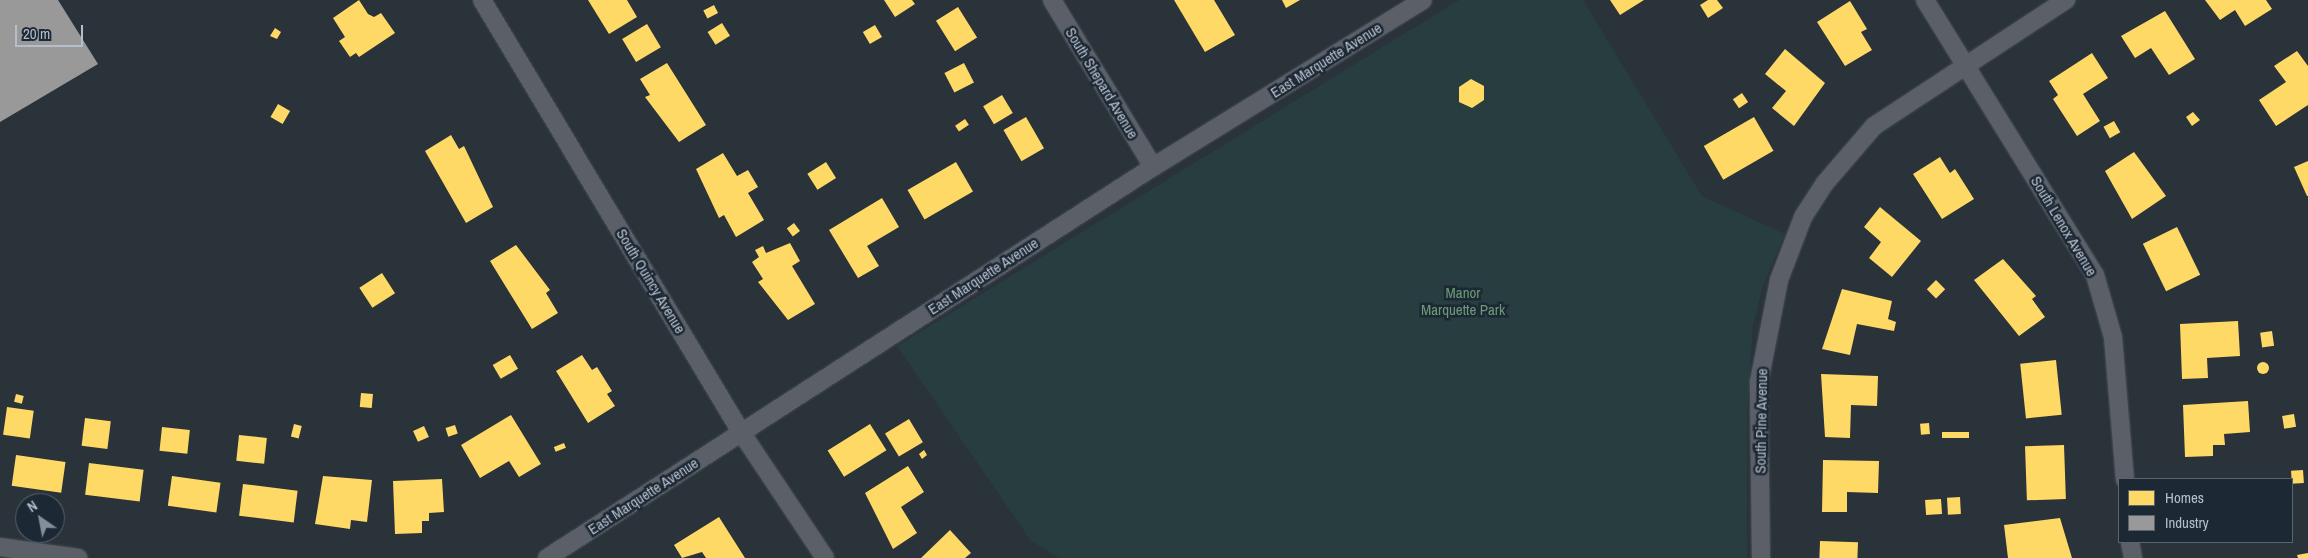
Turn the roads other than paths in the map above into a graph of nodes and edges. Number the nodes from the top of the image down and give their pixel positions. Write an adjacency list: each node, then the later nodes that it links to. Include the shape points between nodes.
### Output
1 (482, 0): 8 (street, South Quincy Avenue)
2 (1052, 0): 7 (street, South Shepard Avenue)
3 (1423, 0): 7 (street, East Marquette Avenue)
4 (1925, 0): 6 (street, South Lenox Avenue)
5 (2066, 0): 6 (street, South Pine Avenue)
6 (1966, 63): 9 (street, South Lenox Avenue, via 2095,275 2112,336); 15 (street, South Pine Avenue, via 1874,126 1825,183 1803,218 1778,280 1759,382)
7 (1153, 167): 8 (street, East Marquette Avenue)
8 (741, 432): 13 (street, East Marquette Avenue); 14 (street, South Quincy Avenue)
9 (2125, 478)
10 (2130, 543): 16 (street)
11 (0, 547): 12 (street)
12 (67, 557)
13 (547, 558)
14 (825, 558)
15 (1761, 558)
16 (2133, 558)

